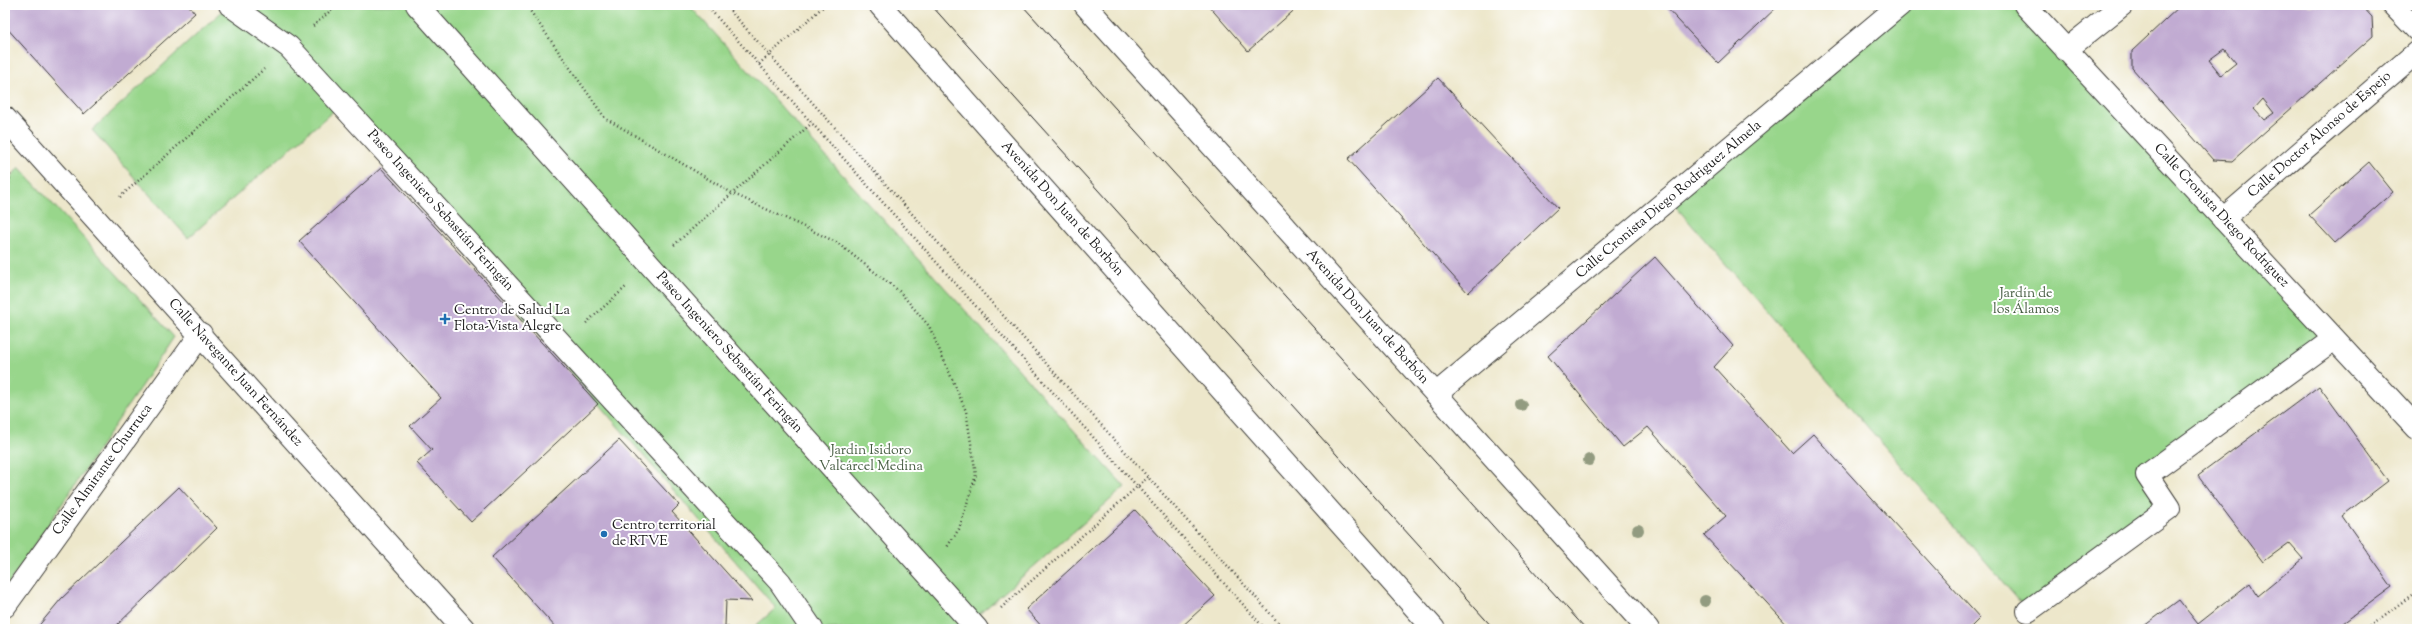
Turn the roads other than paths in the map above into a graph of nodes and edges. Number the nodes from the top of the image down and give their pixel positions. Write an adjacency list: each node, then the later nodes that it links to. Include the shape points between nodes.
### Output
1 (230, 5): 21 (street, Paseo Ingeniero Sebastián Feringán, via 289,47 780,582)
2 (417, 5): 22 (street, Paseo Ingeniero Sebastián Feringán)
3 (880, 5): 23 (street, Avenida Don Juan de Borbón)
4 (1085, 5): 16 (street, Avenida Don Juan de Borbón)
5 (1900, 5): 16 (street, Calle Cronista Diego Rodriguez Almela)
6 (2025, 5): 10 (street, Calle Cronista Diego Rodríguez)
7 (2122, 5): 10 (street)
8 (2393, 5): 9 (street)
9 (2417, 30)
10 (2066, 50): 13 (street, Calle Cronista Diego Rodríguez)
11 (2417, 52): 13 (street, Calle Doctor Alonso de Espejo)
12 (8, 131): 14 (street, Calle Navegante Juan Fernández, via 96,218)
13 (2223, 219): 15 (street, Calle Cronista Diego Rodríguez)
14 (201, 334): 18 (street, Calle Almirante Churruca); 20 (street, Calle Navegante Juan Fernández)
15 (2334, 339): 17 (street, Calle Cronista Diego Rodríguez); 19 (street, via 2147,475 2168,508)
16 (1436, 394): 24 (street, Avenida Don Juan de Borbón)
17 (2417, 428)
18 (5, 606)
19 (2028, 611)
20 (464, 629)
21 (812, 629)
22 (977, 629)
23 (1434, 629)
24 (1648, 629)

